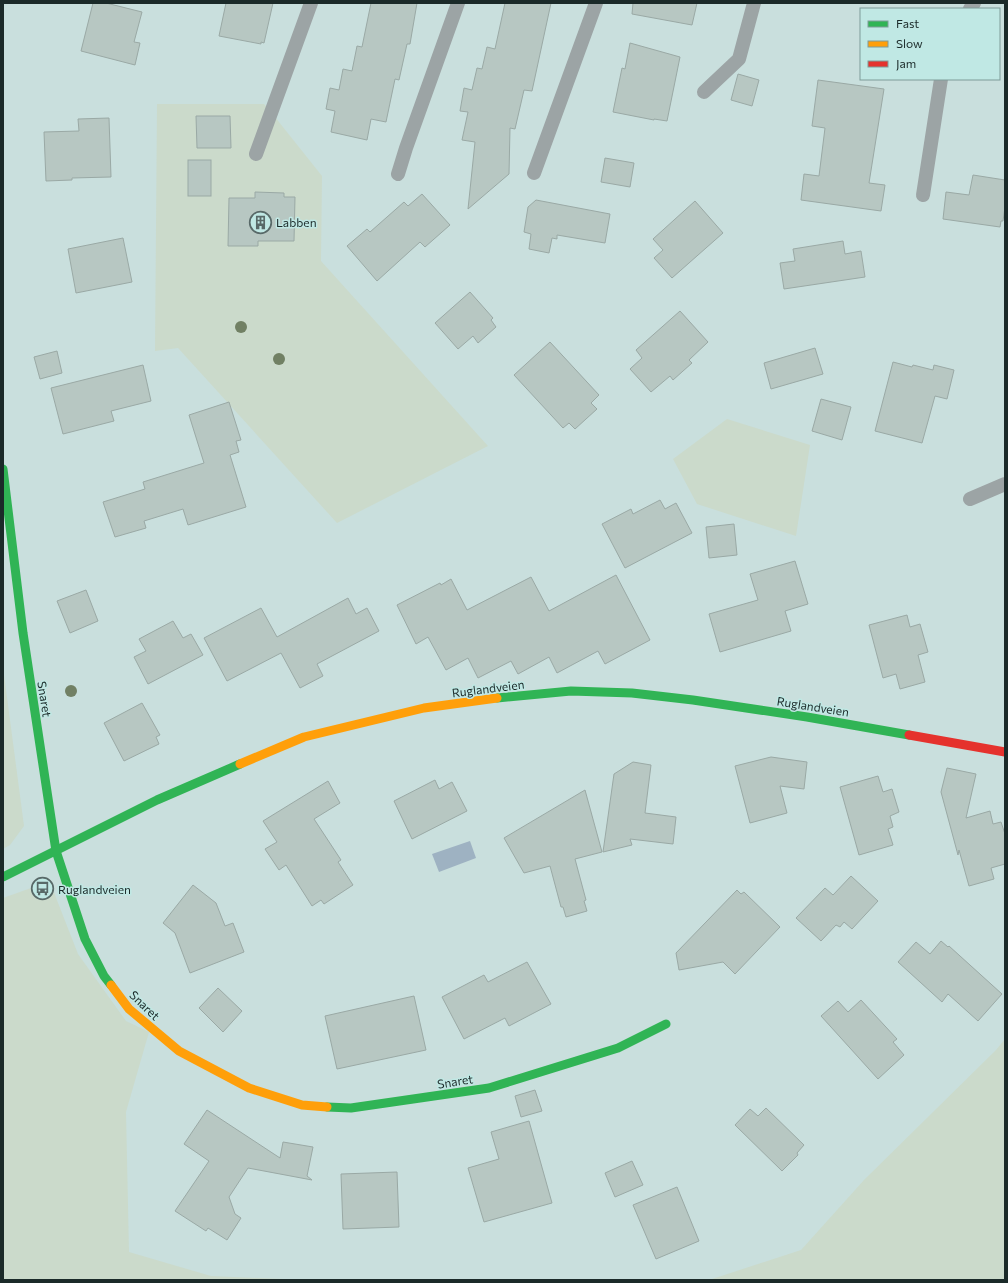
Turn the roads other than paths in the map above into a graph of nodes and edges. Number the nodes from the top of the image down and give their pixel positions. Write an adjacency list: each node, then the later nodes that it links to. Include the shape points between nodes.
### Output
1 (311, 3): 7 (lane)
2 (458, 3): 9 (lane)
3 (596, 3): 8 (lane)
4 (754, 3): 6 (lane, via 739,59)
5 (941, 80): 10 (lane)
6 (704, 92)
7 (256, 154)
8 (534, 173)
9 (398, 174)
10 (923, 195)
11 (3, 469): 15 (street, Snaret, via 23,633)
12 (1005, 484): 13 (lane)
13 (970, 499)
14 (1005, 752): 15 (street, Ruglandveien, via 807,717 632,693 571,690 494,698 424,708 304,737 157,800)
15 (56, 851): 16 (street, Ruglandveien); 17 (street, Snaret, via 85,939 104,976 129,1009 179,1051 249,1088 302,1105 351,1108 489,1088 618,1048)
16 (3, 877)
17 (666, 1024)

